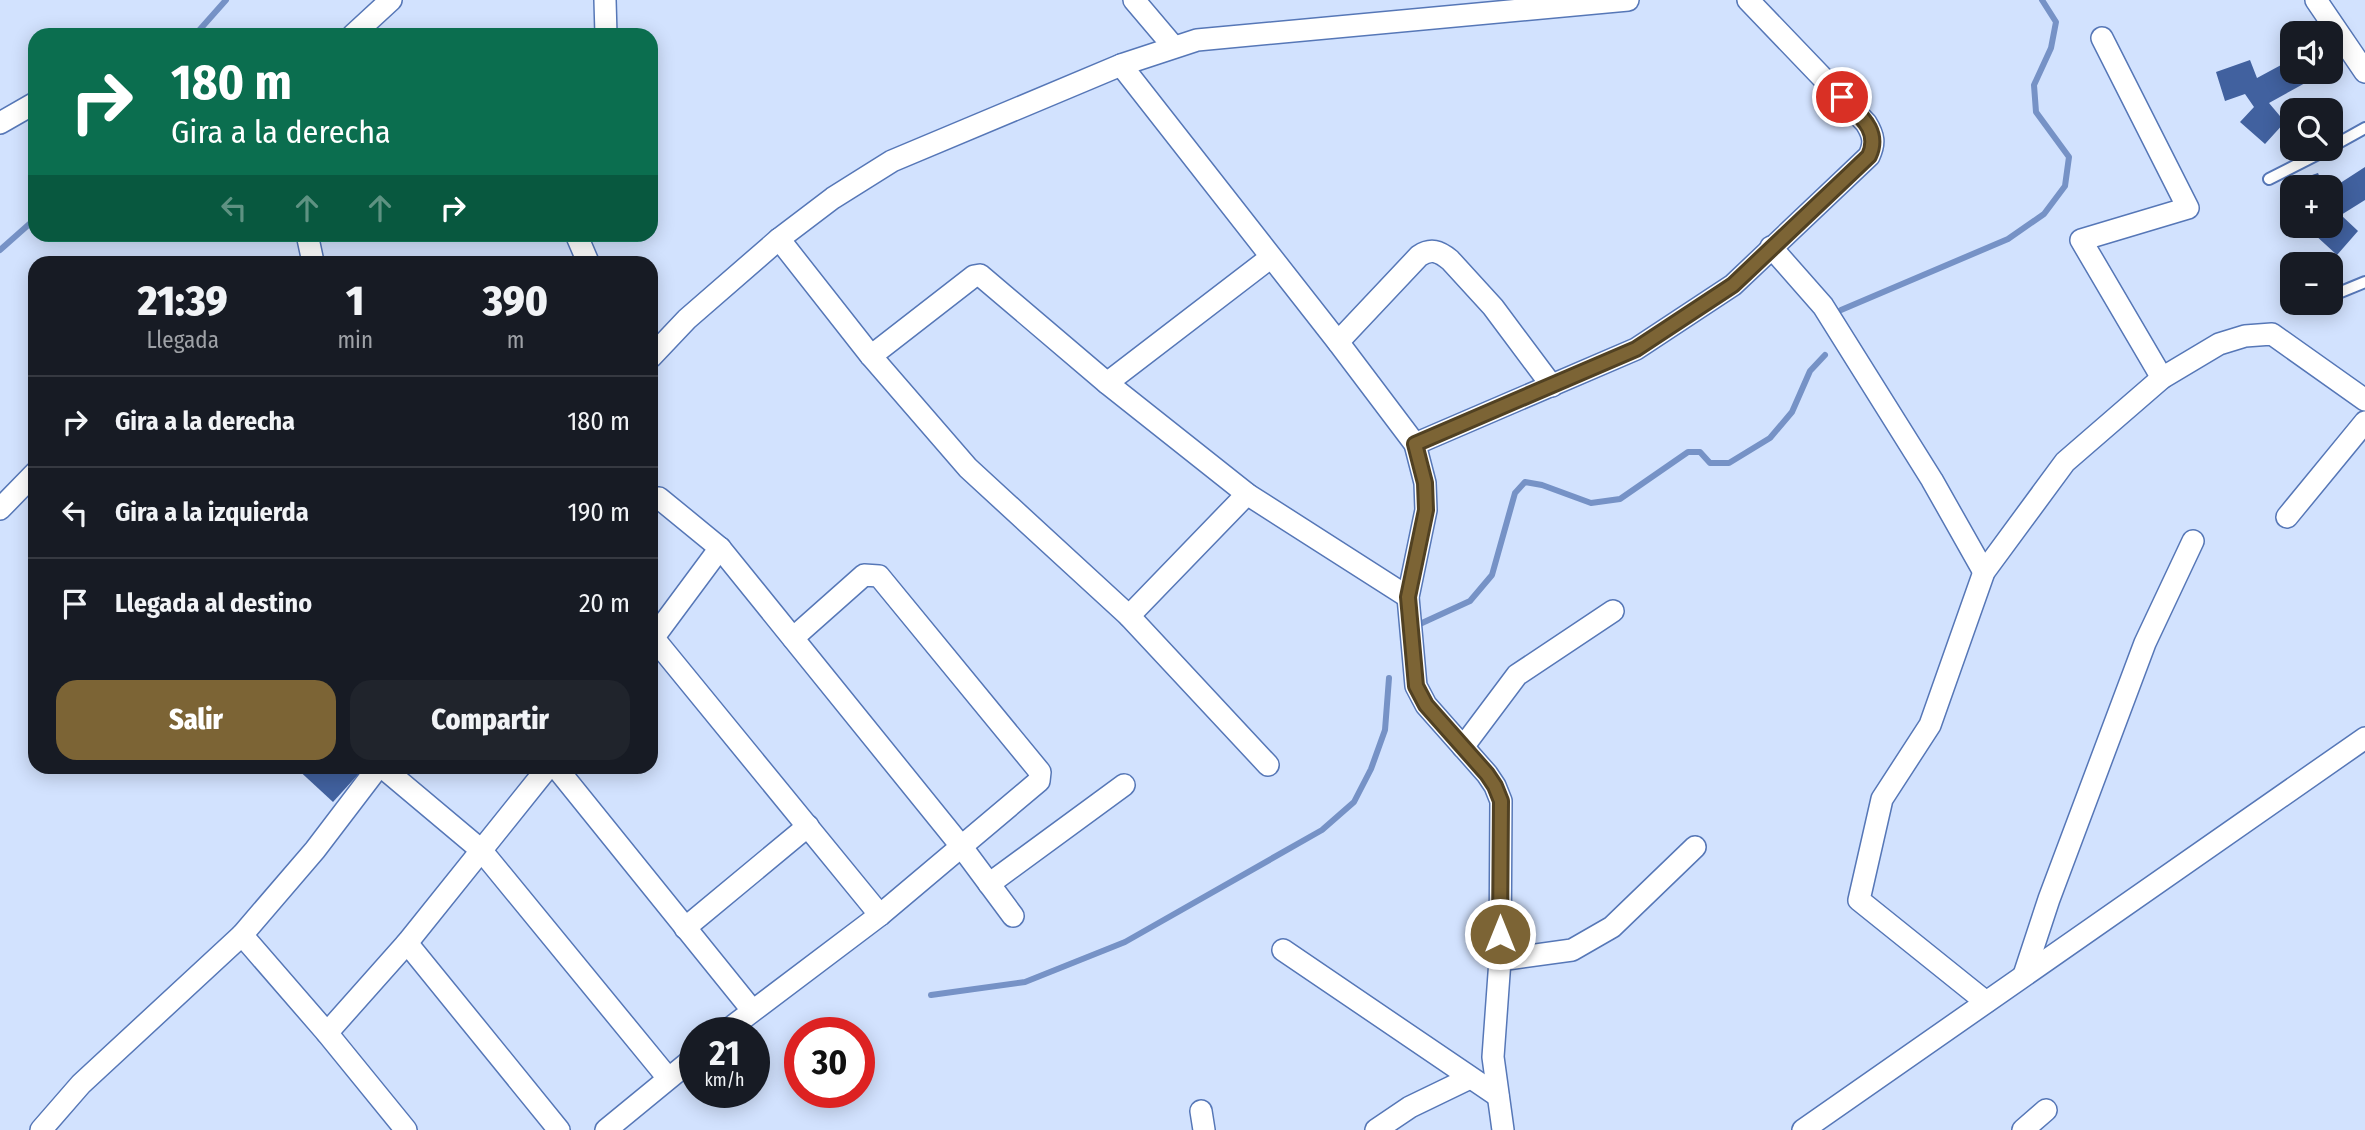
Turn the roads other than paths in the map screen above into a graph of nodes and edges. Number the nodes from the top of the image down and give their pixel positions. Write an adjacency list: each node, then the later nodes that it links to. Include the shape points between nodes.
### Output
1 (391, 0): 7 (street)
2 (605, 0): 8 (street)
3 (1134, 0): 10 (street)
4 (1628, 0): 10 (street, via 1197,40)
5 (1748, 0): 20 (street, via 1858,114 1874,145 1869,156)
6 (2316, 0): 12 (street)
7 (361, 28)
8 (606, 28)
9 (2102, 38): 27 (street, via 2188,208 2081,240)
10 (1173, 46): 11 (street)
11 (1121, 65): 19 (street, via 892,161); 21 (street)
12 (2365, 72)
13 (28, 107): 14 (street)
14 (0, 122)
15 (2365, 128): 16 (lane)
16 (2343, 141)
17 (2304, 161): 18 (lane)
18 (2269, 179)
19 (779, 239): 25 (street); 26 (street)
20 (1771, 247): 29 (street, via 1733,285 1636,349); 40 (street, via 1823,306 1932,480)
21 (1270, 257): 24 (street); 28 (street)
22 (2365, 282): 23 (lane)
23 (2343, 291)
24 (1338, 342): 29 (street, via 1419,256 1434,251 1450,260 1493,307); 32 (street)
25 (658, 350)
26 (871, 356): 28 (street, via 980,275); 43 (street, via 968,468)
27 (2162, 378): 30 (street, via 2220,344 2272,334); 40 (street, via 2065,462)
28 (1107, 383): 34 (street)
29 (1552, 386): 32 (street)
30 (2365, 400)
31 (2365, 422): 37 (street)
32 (1415, 444): 41 (street, via 1426,510)
33 (28, 485): 36 (street)
34 (1247, 494): 41 (street); 43 (street)
35 (659, 498): 39 (street)
36 (0, 509)
37 (2287, 517)
38 (2193, 541): 67 (street, via 2145,643)
39 (720, 548): 44 (street); 45 (street)
40 (1983, 572): 68 (street, via 1930,725 1882,799 1859,900)
41 (1408, 597): 48 (street, via 1416,686 1426,705)
42 (1613, 611): 48 (street, via 1517,675)
43 (1129, 616): 49 (street)
44 (658, 630)
45 (793, 638): 56 (street); 56 (street, via 864,575 879,576 1040,772 1039,781)
46 (658, 645): 55 (street)
47 (2365, 738): 67 (street)
48 (1463, 747): 66 (street, via 1487,774 1501,801)
49 (1268, 765)
50 (374, 774): 63 (street)
51 (390, 774): 58 (street)
52 (543, 774): 58 (street)
53 (561, 774): 62 (street)
54 (1124, 785): 59 (street)
55 (808, 826): 60 (street); 62 (street)
56 (961, 846): 59 (street); 60 (street)
57 (1695, 847): 66 (street, via 1612,927 1572,950)
58 (481, 850): 64 (street); 73 (street)
59 (989, 884): 61 (street)
60 (880, 915): 69 (street)
61 (1013, 916)
62 (685, 928): 69 (street)
63 (242, 935): 71 (street); 77 (street, via 81,1084)
64 (407, 943): 71 (street); 79 (street)
65 (1283, 950): 74 (street)
66 (1500, 960): 75 (street, via 1493,1057)
67 (2024, 975): 68 (street)
68 (1986, 1002): 83 (street)
69 (752, 1010): 70 (street)
70 (743, 1017)
71 (327, 1033): 78 (street)
72 (679, 1069): 73 (street)
73 (668, 1078): 80 (street)
74 (1470, 1078): 75 (street); 81 (street, via 1410,1107)
75 (1498, 1096): 82 (street)
76 (2046, 1110): 84 (street)
77 (41, 1130)
78 (406, 1130)
79 (559, 1130)
80 (606, 1130)
81 (1376, 1130)
82 (1503, 1130)
83 (1803, 1130)
84 (2023, 1130)

